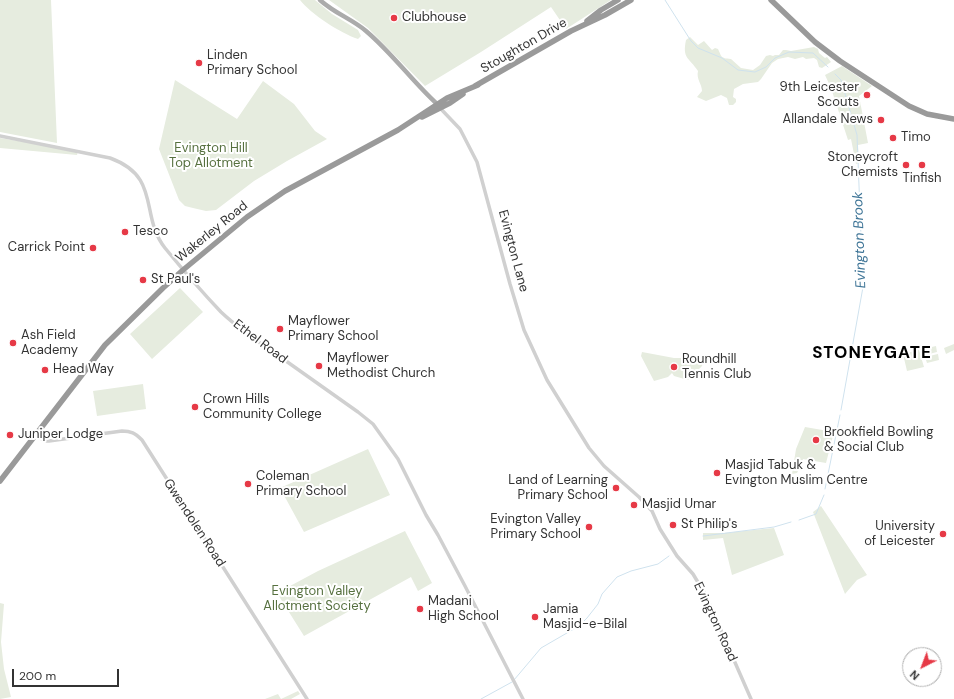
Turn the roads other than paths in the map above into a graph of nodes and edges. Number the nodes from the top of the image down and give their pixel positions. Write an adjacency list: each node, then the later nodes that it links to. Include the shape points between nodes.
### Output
1 (320, 0): 6 (main road, Evington Lane, via 380,43)
2 (618, 0): 5 (highway, Stoughton Drive)
3 (631, 0): 5 (highway, Stoughton Drive)
4 (771, 0): 7 (highway, via 840,62 909,106 927,114)
5 (580, 27): 6 (highway, Stoughton Drive, via 478,85 447,98)
6 (438, 106): 9 (highway, Wakerley Road, via 271,200); 12 (street, Evington Lane, via 460,129 477,162 524,330 547,380 589,448 604,466 645,502)
7 (954, 119)
8 (0, 136): 9 (street, Ethel Road, via 110,158 126,166 139,179 146,191 159,239)
9 (183, 270): 10 (highway, Wakerley Road, via 105,345); 14 (street, Ethel Road, via 222,312 253,339 373,424 398,459)
10 (36, 436): 11 (highway, Wakerley Road); 13 (street, Gwendolen Road, via 49,441 122,431 138,435)
11 (0, 481)
12 (660, 529): 15 (street, Evington Road, via 705,594)
13 (307, 699)
14 (523, 699)
15 (751, 699)

